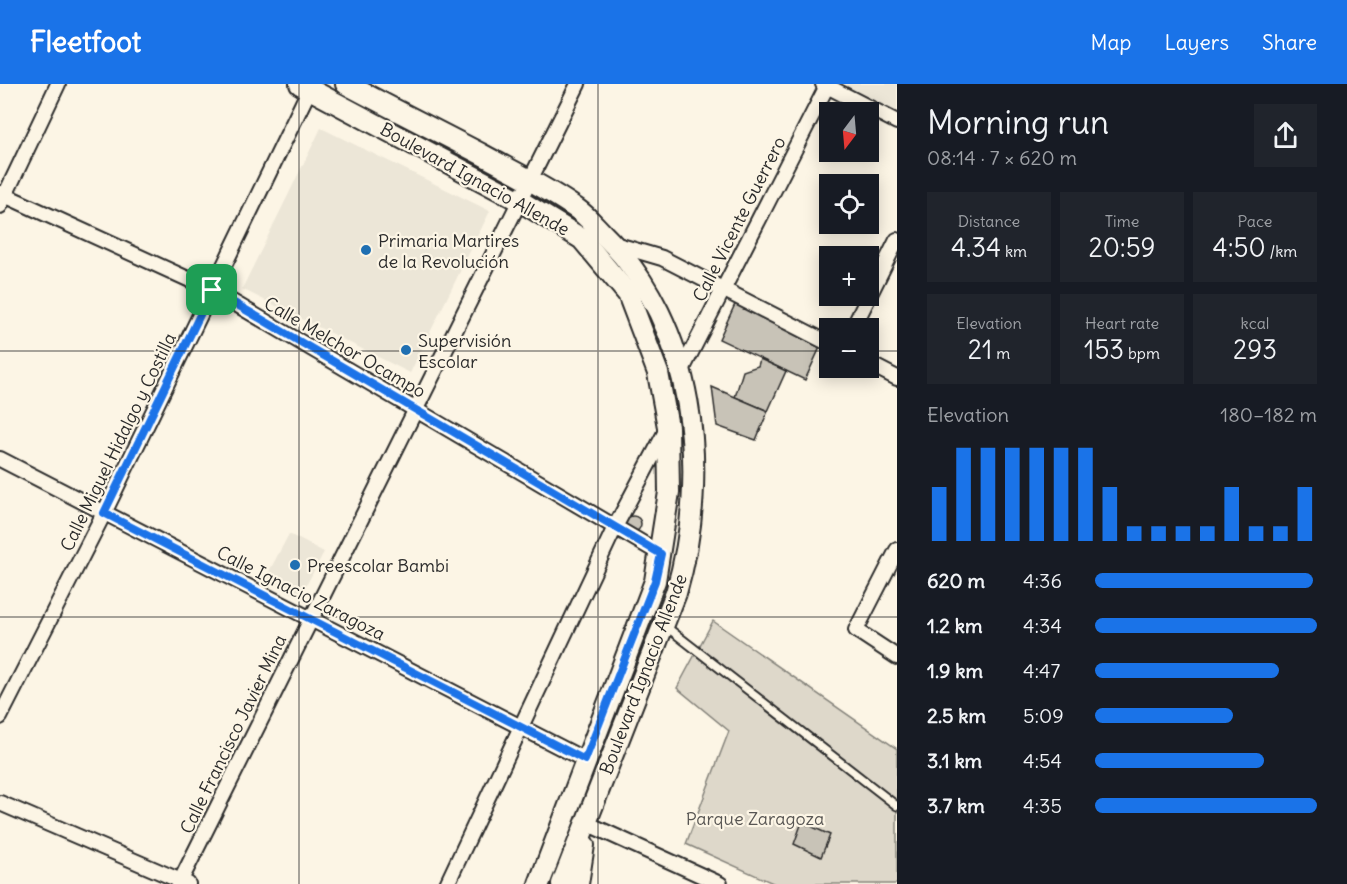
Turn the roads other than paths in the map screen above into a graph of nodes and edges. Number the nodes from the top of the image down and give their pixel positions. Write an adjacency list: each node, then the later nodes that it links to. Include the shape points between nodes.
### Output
1 (58, 84): 8 (street)
2 (346, 84): 7 (main road, Boulevard Ignacio Allende)
3 (578, 84): 7 (street, Calle Francisco Javier Mina)
4 (826, 85): 6 (street); 12 (street, Calle Vicente Guerrero)
5 (308, 86): 9 (main road, Boulevard Ignacio Allende); 13 (street, Calle Miguel Hidalgo y Costilla)
6 (897, 122)
7 (531, 180): 9 (street, Calle Francisco Javier Mina); 11 (main road, Boulevard Ignacio Allende, via 578,209)
8 (2, 198): 13 (street, Calle Melchor Ocampo)
9 (520, 201): 19 (street, Calle Francisco Javier Mina); 20 (main road, Boulevard Ignacio Allende, via 582,239 628,294 658,373)
10 (897, 240): 14 (street)
11 (614, 244): 12 (street, via 662,258); 17 (main road, Boulevard Ignacio Allende, via 649,291)
12 (724, 289): 15 (street); 17 (street, Calle Vicente Guerrero)
13 (212, 290): 19 (street, Calle Melchor Ocampo); 22 (street, Calle Miguel Hidalgo y Costilla)
14 (858, 318)
15 (819, 338)
16 (879, 369): 18 (street)
17 (682, 370): 27 (main road, Boulevard Ignacio Allende, via 691,434 692,505 685,564)
18 (897, 378)
19 (415, 408): 23 (street, Calle Melchor Ocampo); 26 (street, Calle Francisco Javier Mina)
20 (668, 427): 23 (street); 25 (main road, Boulevard Ignacio Allende, via 669,492)
21 (0, 459): 22 (street, Calle Ignacio Zaragoza)
22 (104, 513): 26 (street, Calle Ignacio Zaragoza); 29 (street, Calle Miguel Hidalgo y Costilla)
23 (615, 527): 25 (street, Calle Melchor Ocampo); 30 (street)
24 (897, 550): 28 (street, via 856,630)
25 (661, 554): 31 (main road, Boulevard Ignacio Allende, via 655,581)
26 (310, 618): 30 (street, Calle Ignacio Zaragoza); 36 (street, Calle Francisco Javier Mina)
27 (664, 624): 33 (lane); 35 (main road, Boulevard Ignacio Allende)
28 (897, 657)
29 (0, 717)
30 (522, 726): 31 (street, Calle Ignacio Zaragoza); 37 (street)
31 (585, 760): 34 (main road, Boulevard Ignacio Allende)
32 (0, 803): 36 (street)
33 (897, 806)
34 (566, 815): 38 (main road, Boulevard Ignacio Allende); 39 (main road, Boulevard Ignacio Allende)
35 (586, 823): 40 (main road, Boulevard Ignacio Allende); 41 (main road, Boulevard Ignacio Allende); 42 (street)
36 (182, 883)
37 (447, 884)
38 (525, 884)
39 (539, 884)
40 (562, 884)
41 (578, 884)
42 (720, 884)

